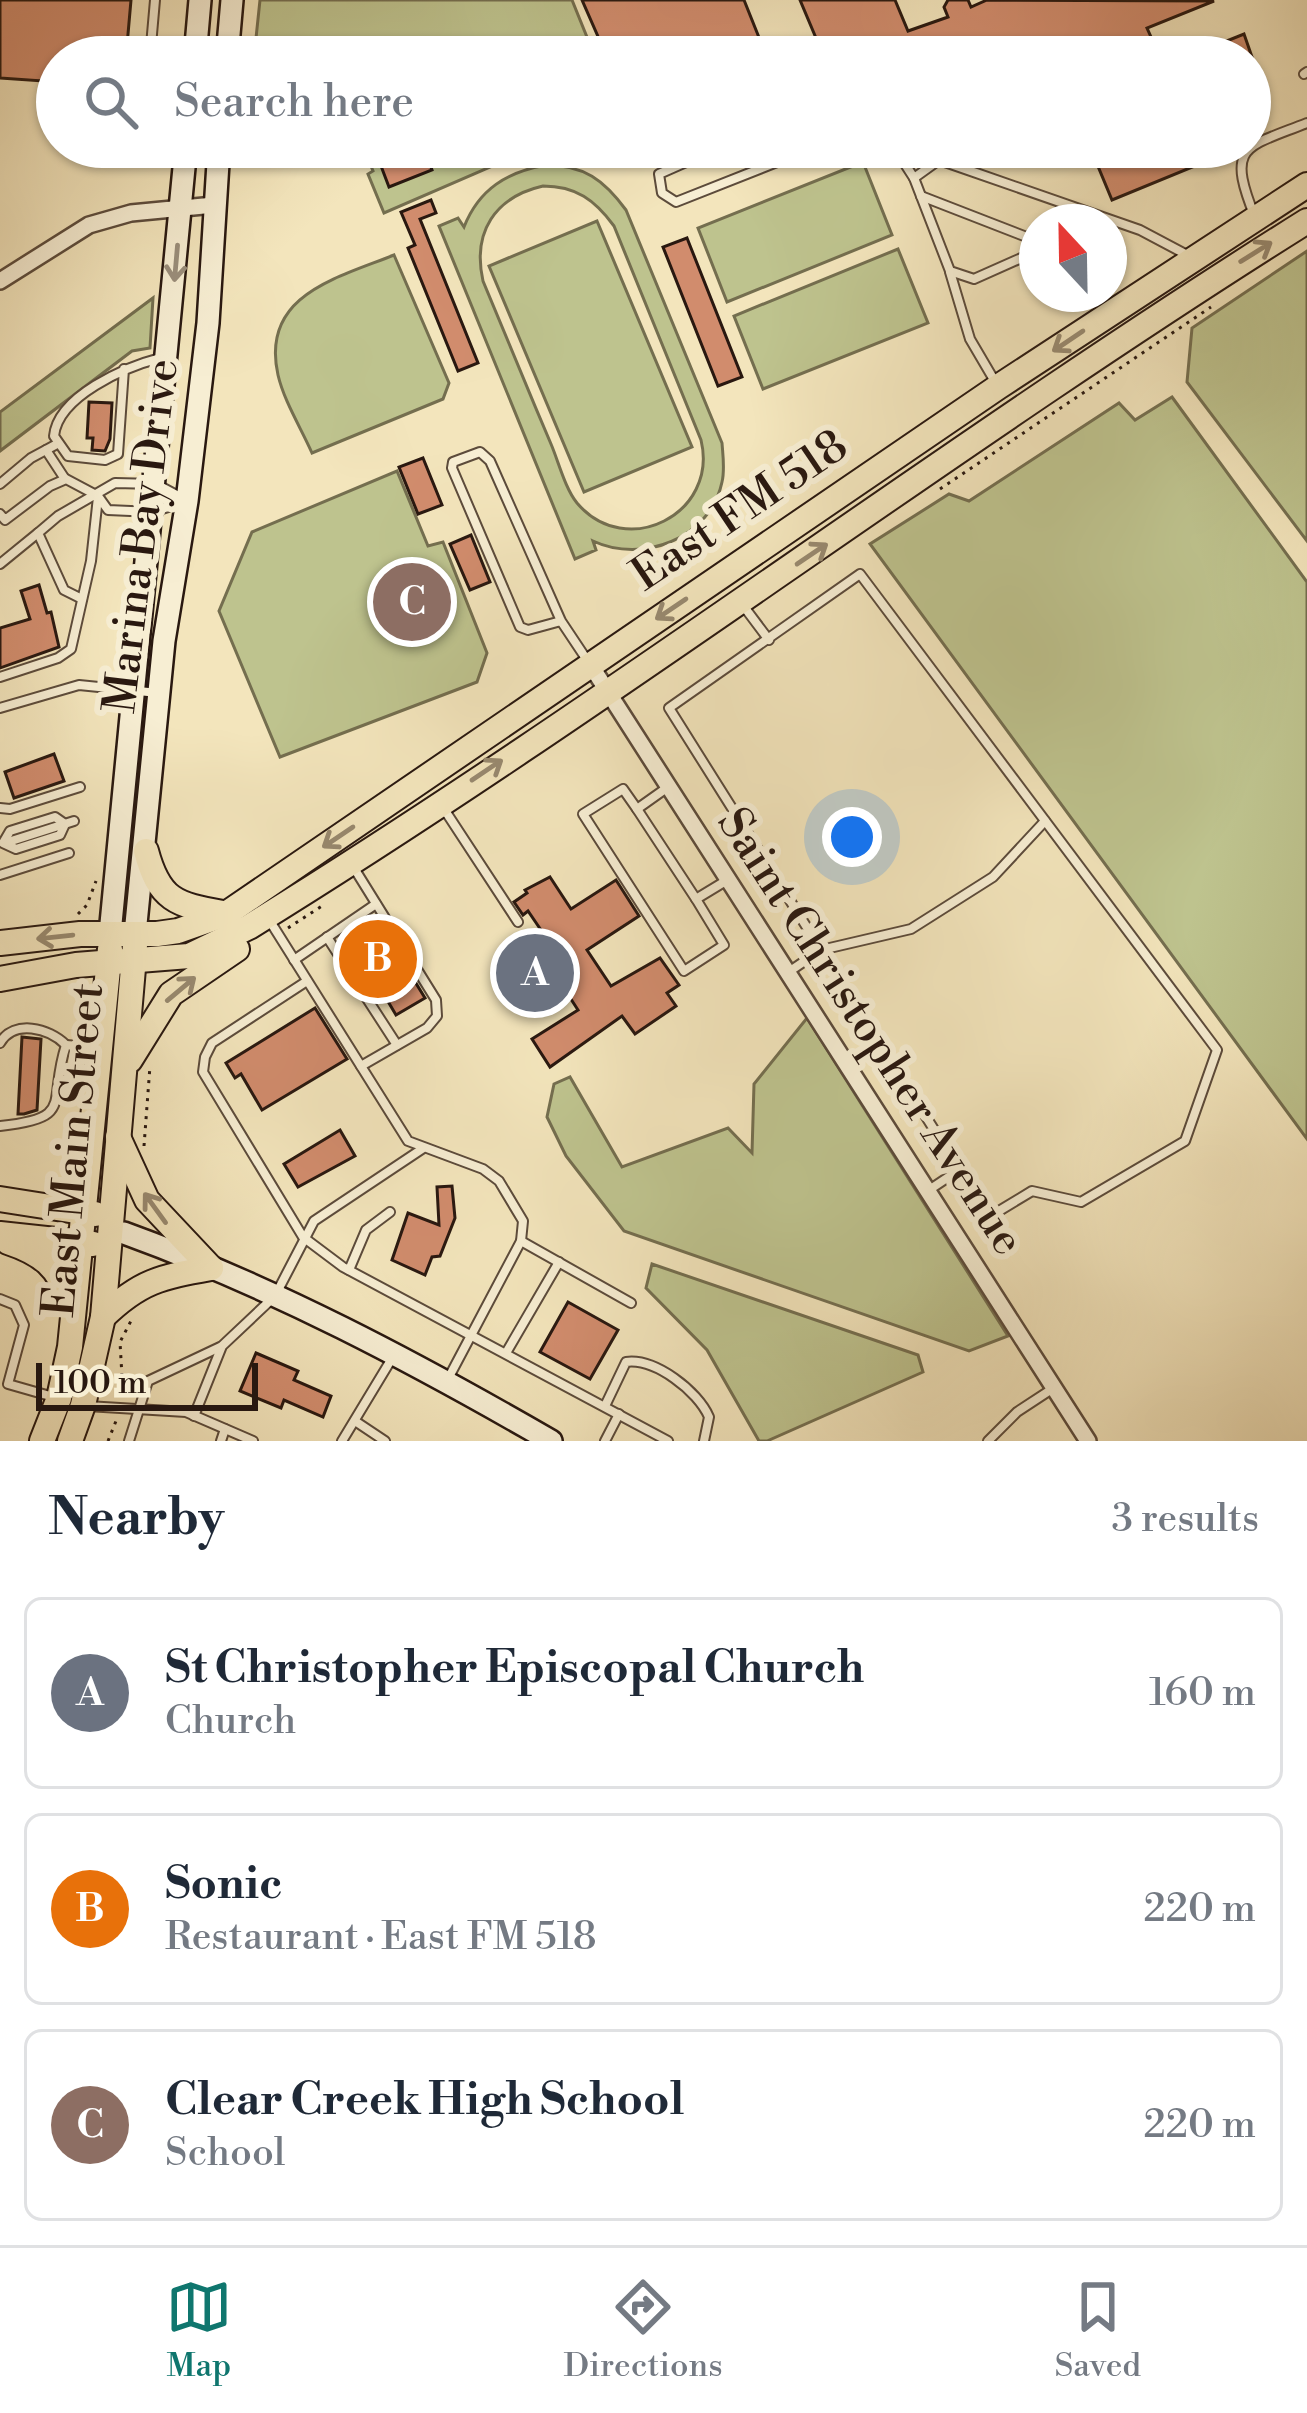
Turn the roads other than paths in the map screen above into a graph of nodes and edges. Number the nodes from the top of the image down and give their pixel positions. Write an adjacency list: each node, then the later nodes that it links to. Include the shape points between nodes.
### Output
1 (155, 0): 4 (lane)
2 (200, 0): 5 (main road)
3 (232, 0): 6 (main road)
4 (152, 36)
5 (197, 36)
6 (229, 36)
7 (1307, 123): 8 (lane)
8 (1271, 138)
9 (184, 168): 22 (main road, Marina Bay Drive)
10 (217, 168): 21 (main road, Marina Bay Drive)
11 (673, 168): 12 (lane, via 659,174 662,193 676,202)
12 (761, 168)
13 (908, 168): 17 (lane)
14 (928, 168): 17 (lane)
15 (961, 168): 20 (lane)
16 (1242, 168): 23 (lane)
17 (914, 178): 19 (lane)
18 (1307, 185): 23 (main road, East FM 518)
19 (920, 195): 26 (lane); 29 (lane)
20 (1061, 204)
21 (214, 206): 22 (street); 42 (main road, Marina Bay Drive)
22 (181, 209): 30 (street, via 88,225); 32 (main road, Marina Bay Drive, one-way to 32)
23 (1256, 218): 27 (main road, East FM 518)
24 (1307, 221): 31 (main road, East FM 518, one-way to 24)
25 (1127, 229): 27 (lane)
26 (1019, 234)
27 (1192, 258): 31 (main road); 34 (main road, East FM 518, one-way to 34)
28 (1019, 259): 29 (lane, via 974,279)
29 (950, 271): 34 (lane, via 970,339)
30 (0, 280)
31 (1206, 284): 35 (main road, East FM 518)
32 (167, 357): 33 (lane); 40 (main road, Marina Bay Drive)
33 (124, 369): 36 (lane, via 59,416); 36 (lane, via 118,454 77,458)
34 (998, 387): 35 (main road); 47 (main road, East FM 518)
35 (1020, 412): 49 (main road, East FM 518, one-way to 35)
36 (57, 444): 37 (lane)
37 (46, 450): 38 (lane); 39 (lane)
38 (66, 479): 41 (lane); 44 (lane, via 4,520)
39 (0, 484)
40 (156, 484): 41 (lane, via 115,483); 42 (lane); 43 (main road, Marina Bay Drive)
41 (98, 496): 43 (lane, via 108,510); 45 (lane); 48 (lane)
42 (187, 501): 43 (lane); 56 (main road, Marina Bay Drive)
43 (153, 512): 55 (main road, Marina Bay Drive)
44 (0, 514)
45 (38, 533): 46 (lane); 48 (lane, via 64,590)
46 (0, 564)
47 (721, 575): 49 (main road); 52 (main road, East FM 518, one-way to 52)
48 (82, 599): 53 (lane, via 71,650)
49 (741, 603): 51 (lane); 54 (main road, East FM 518)
50 (561, 621): 50 (lane, via 520,627 453,462 485,455); 52 (lane)
51 (769, 640): 63 (lane, via 860,574); 78 (lane, via 669,708)
52 (590, 664): 54 (street, Saint Christopher Avenue); 72 (main road, East FM 518, one-way to 72)
53 (0, 677)
54 (608, 691): 58 (street, Saint Christopher Avenue); 60 (main road, East FM 518, one-way to 54)
55 (134, 692): 56 (lane); 57 (lane, via 79,685); 75 (main road, Marina Bay Drive)
56 (160, 693): 65 (main road, Marina Bay Drive)
57 (0, 708)
58 (669, 786): 62 (lane); 69 (street, Saint Christopher Avenue)
59 (80, 787): 61 (lane)
60 (439, 802): 67 (main road, East FM 518); 74 (lane)
61 (0, 808)
62 (637, 808): 70 (lane); 70 (lane, via 623,789 583,814 684,971 724,945)
63 (1045, 821): 78 (lane, via 993,877 911,929); 93 (lane, via 1216,1051 1185,1142 1081,1202 1032,1191 989,1217)
64 (3, 843): 64 (lane, via 10,831 55,817 69,822 60,835 16,849)
65 (146, 851): 72 (main road, via 164,894); 75 (main road, Marina Bay Drive)
66 (69, 853): 68 (lane)
67 (350, 861): 71 (lane); 73 (main road, East FM 518)
68 (0, 874)
69 (730, 879): 70 (lane); 81 (street, Saint Christopher Avenue)
70 (696, 899)
71 (376, 904): 76 (lane); 85 (lane, via 436,1000 428,1028)
72 (226, 914): 75 (main road, East FM 518, via 178,931)
73 (258, 922): 79 (lane); 80 (main road, via 189,956); 88 (main road, one-way to 73, via 171,994 240,947)
74 (518, 922)
75 (123, 934): 77 (main road, East FM 518, one-way to 77); 80 (main road, East Main Street)
76 (327, 937): 79 (lane); 85 (lane)
77 (0, 943)
78 (821, 950): 81 (lane); 93 (lane)
79 (294, 960): 83 (lane)
80 (122, 962): 82 (main road); 87 (main road, East Main Street); 88 (main road, East Main Street)
81 (790, 971): 94 (street, Saint Christopher Avenue)
82 (0, 979)
83 (307, 981): 89 (lane); 100 (lane, via 212,1043 203,1072)
84 (0, 1043): 86 (lane, via 18,1028 54,1033)
85 (397, 1045): 89 (lane)
86 (66, 1046): 87 (lane); 90 (lane, via 54,1109 45,1119)
87 (101, 1048): 96 (main road, East Main Street)
88 (126, 1066): 91 (main road, East Main Street)
89 (361, 1066): 92 (lane, via 408,1141)
90 (0, 1126)
91 (117, 1135): 98 (main road, East Main Street); 104 (main road, one-way to 91, via 147,1200)
92 (423, 1148): 100 (lane, via 314,1221); 101 (lane, via 500,1181 523,1221)
93 (959, 1170): 94 (lane)
94 (929, 1190): 117 (street, Saint Christopher Avenue)
95 (0, 1199): 96 (main road)
96 (84, 1211): 98 (main road); 102 (main road, East Main Street)
97 (390, 1212): 105 (lane, via 366,1230)
98 (114, 1232): 102 (main road); 104 (main road); 110 (main road, East Main Street)
99 (0, 1237): 102 (main road); 109 (main road, via 50,1263)
100 (303, 1237): 105 (lane); 106 (lane)
101 (521, 1241): 103 (lane); 111 (lane)
102 (80, 1242): 109 (main road, East Main Street)
103 (559, 1262): 108 (lane); 113 (lane)
104 (211, 1268): 106 (main road); 110 (main road, via 154,1278)
105 (349, 1270): 111 (lane)
106 (275, 1296): 112 (lane); 114 (main road)
107 (0, 1299): 116 (lane, via 15,1305 24,1325)
108 (632, 1303)
109 (73, 1317): 119 (main road, East Main Street)
110 (103, 1317): 119 (main road, East Main Street)
111 (472, 1334): 113 (lane); 115 (lane)
112 (222, 1346): 121 (lane, via 148,1381); 123 (lane)
113 (506, 1353): 120 (lane)
114 (395, 1354): 115 (main road); 124 (lane)
115 (447, 1381): 133 (main road)
116 (8, 1384): 118 (lane); 119 (lane)
117 (1054, 1388): 137 (lane); 138 (street, Saint Christopher Avenue)
118 (0, 1396)
119 (71, 1402): 121 (lane); 126 (main road, East Main Street); 127 (main road, East Main Street)
120 (604, 1406): 122 (lane); 136 (lane, via 626,1362 637,1360 698,1396 709,1417)
121 (139, 1411): 123 (lane); 128 (lane)
122 (619, 1414): 134 (lane); 135 (lane)
123 (194, 1416): 125 (lane)
124 (355, 1421): 131 (lane); 132 (lane)
125 (225, 1429): 129 (lane); 130 (lane)
126 (42, 1441)
127 (70, 1441)
128 (129, 1441)
129 (220, 1441)
130 (253, 1441)
131 (342, 1441)
132 (385, 1441)
133 (551, 1441)
134 (605, 1441)
135 (668, 1441)
136 (704, 1441)
137 (988, 1441)
138 (1088, 1441)

